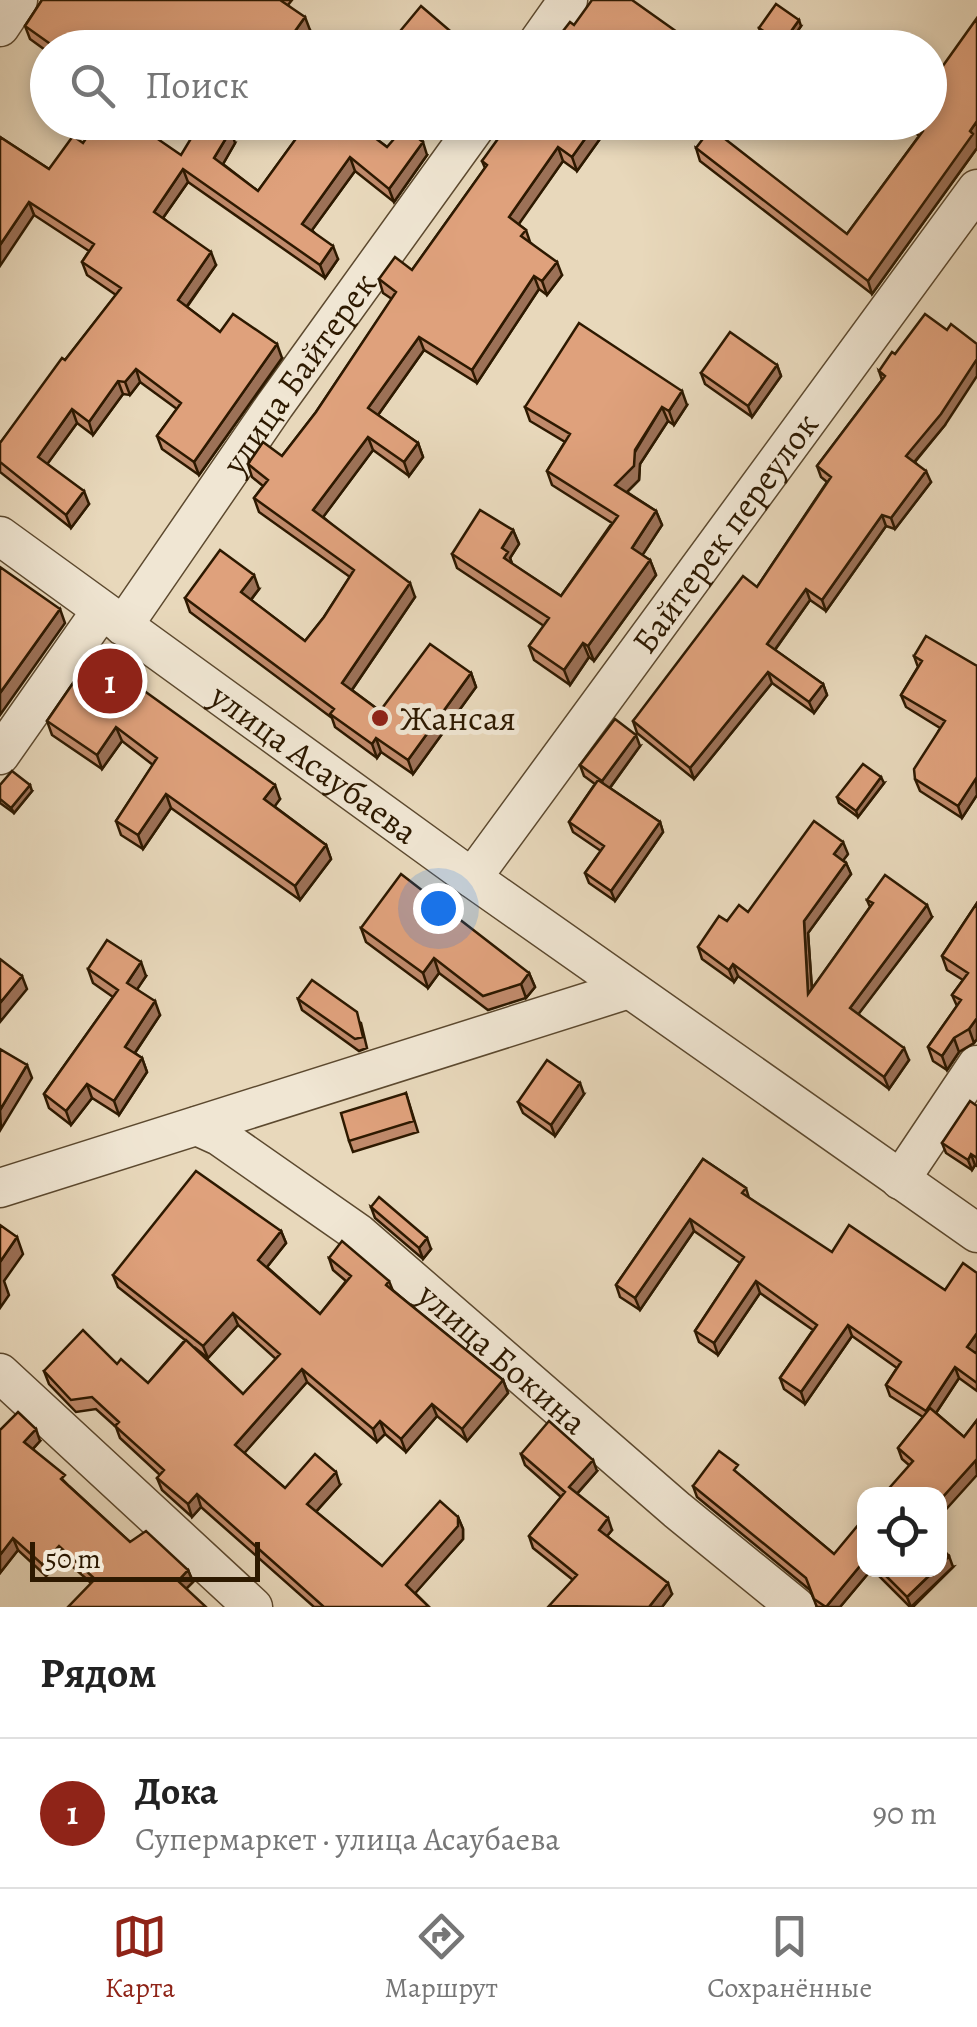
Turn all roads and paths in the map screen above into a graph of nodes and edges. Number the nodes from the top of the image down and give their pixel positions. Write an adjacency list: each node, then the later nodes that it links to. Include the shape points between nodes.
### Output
1 (568, 0): 2 (street)
2 (547, 30)
3 (466, 140): 6 (street, улица Байтерек)
4 (977, 189): 8 (street, Байтерек переулок)
5 (0, 536): 6 (street, улица Асаубаева)
6 (112, 618): 7 (street, улица Байтерек); 8 (street, улица Асаубаева)
7 (0, 755)
8 (472, 878): 9 (street, улица Асаубаева)
9 (629, 989): 11 (street); 12 (street, улица Асаубаева)
10 (977, 1065): 12 (street)
11 (197, 1126): 13 (street); 17 (street, улица Бокина, via 358,1232)
12 (900, 1180): 14 (street, улица Асаубаева)
13 (0, 1188)
14 (977, 1233)
15 (0, 1373): 16 (street)
16 (253, 1607)
17 (796, 1607)

